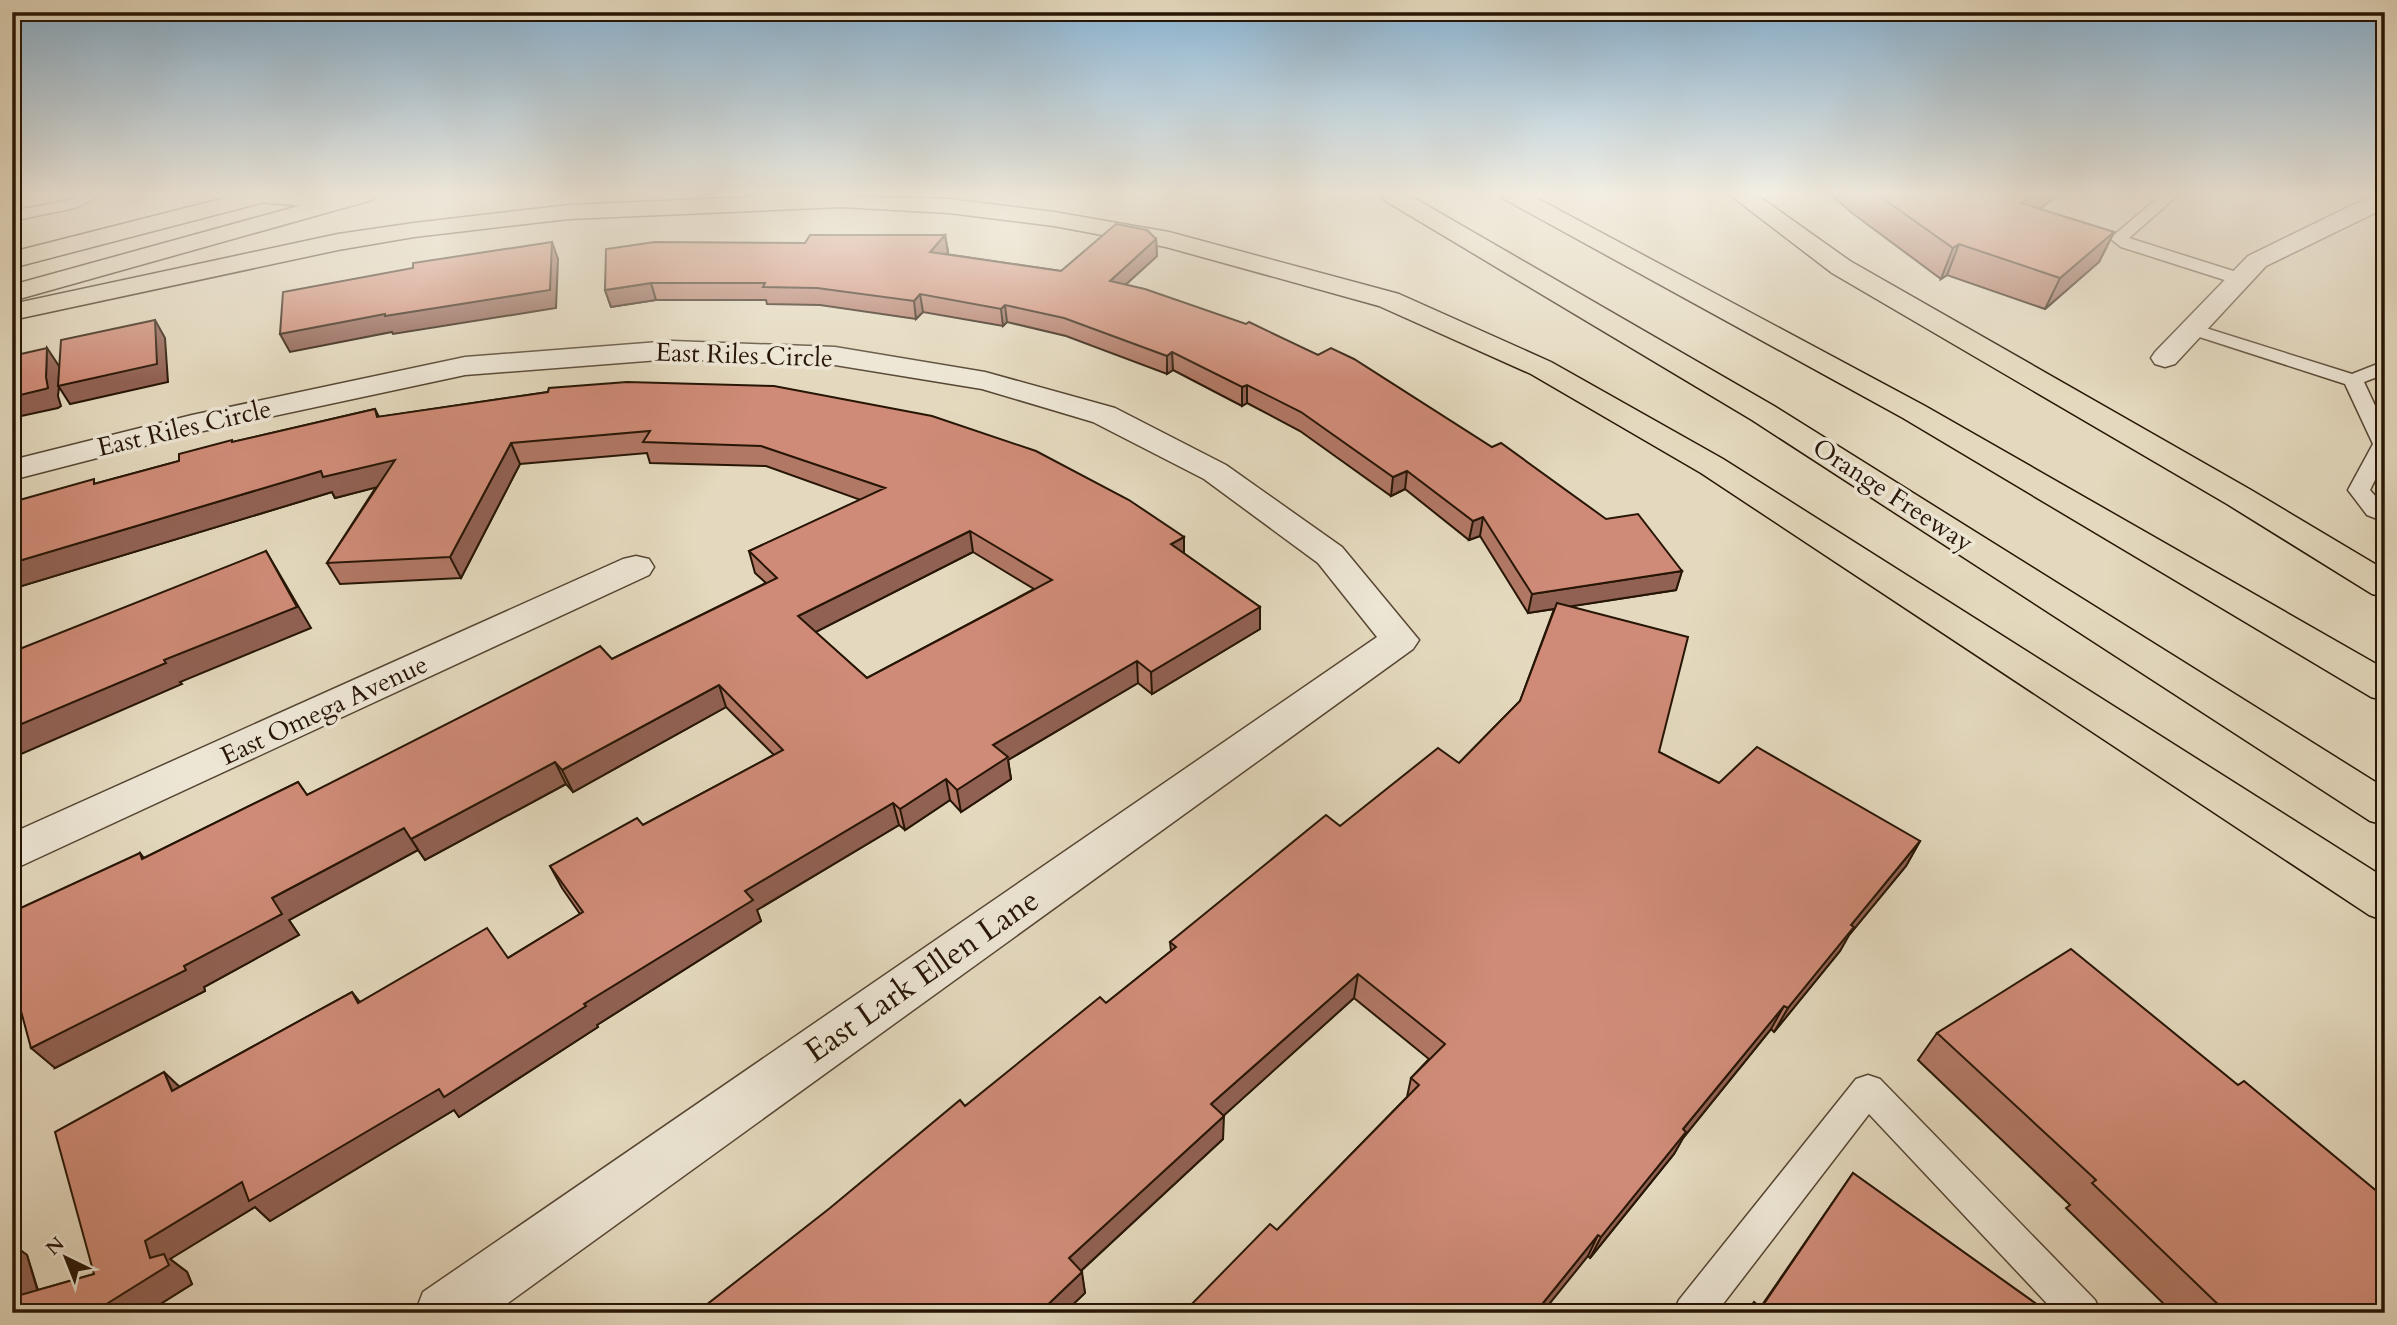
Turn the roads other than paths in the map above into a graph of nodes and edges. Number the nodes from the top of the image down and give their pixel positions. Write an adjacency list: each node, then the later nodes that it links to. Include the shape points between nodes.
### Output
1 (142, 257): 10 (main road)
2 (269, 257): 11 (main road)
3 (1231, 257): 24 (main road, via 1389,300 1541,368 1712,466)
4 (1498, 257): 22 (main road, Orange Freeway, via 1763,412)
5 (1628, 257): 21 (main road, via 1914,412)
6 (1827, 257): 19 (main road)
7 (2168, 257): 9 (lane)
8 (2266, 257): 9 (street)
9 (2240, 279): 12 (street)
10 (12, 293)
11 (12, 312)
12 (2193, 329): 13 (street); 15 (lane)
13 (2165, 358)
14 (2385, 367): 15 (lane)
15 (2353, 380): 17 (lane, via 2383,444 2359,490)
16 (12, 470): 20 (street, East Riles Circle, via 192,424 465,366 672,350 835,356 985,380 1104,415 1215,472 1330,555)
17 (2385, 516)
18 (636, 568): 23 (street, East Omega Avenue)
19 (2385, 586)
20 (1400, 640): 25 (street, East Lark Ellen Lane)
21 (2385, 687)
22 (2385, 809)
23 (12, 853)
24 (2385, 902)
25 (444, 1313)
26 (1692, 1313): 27 (lane, via 1868,1090)
27 (2082, 1313)

